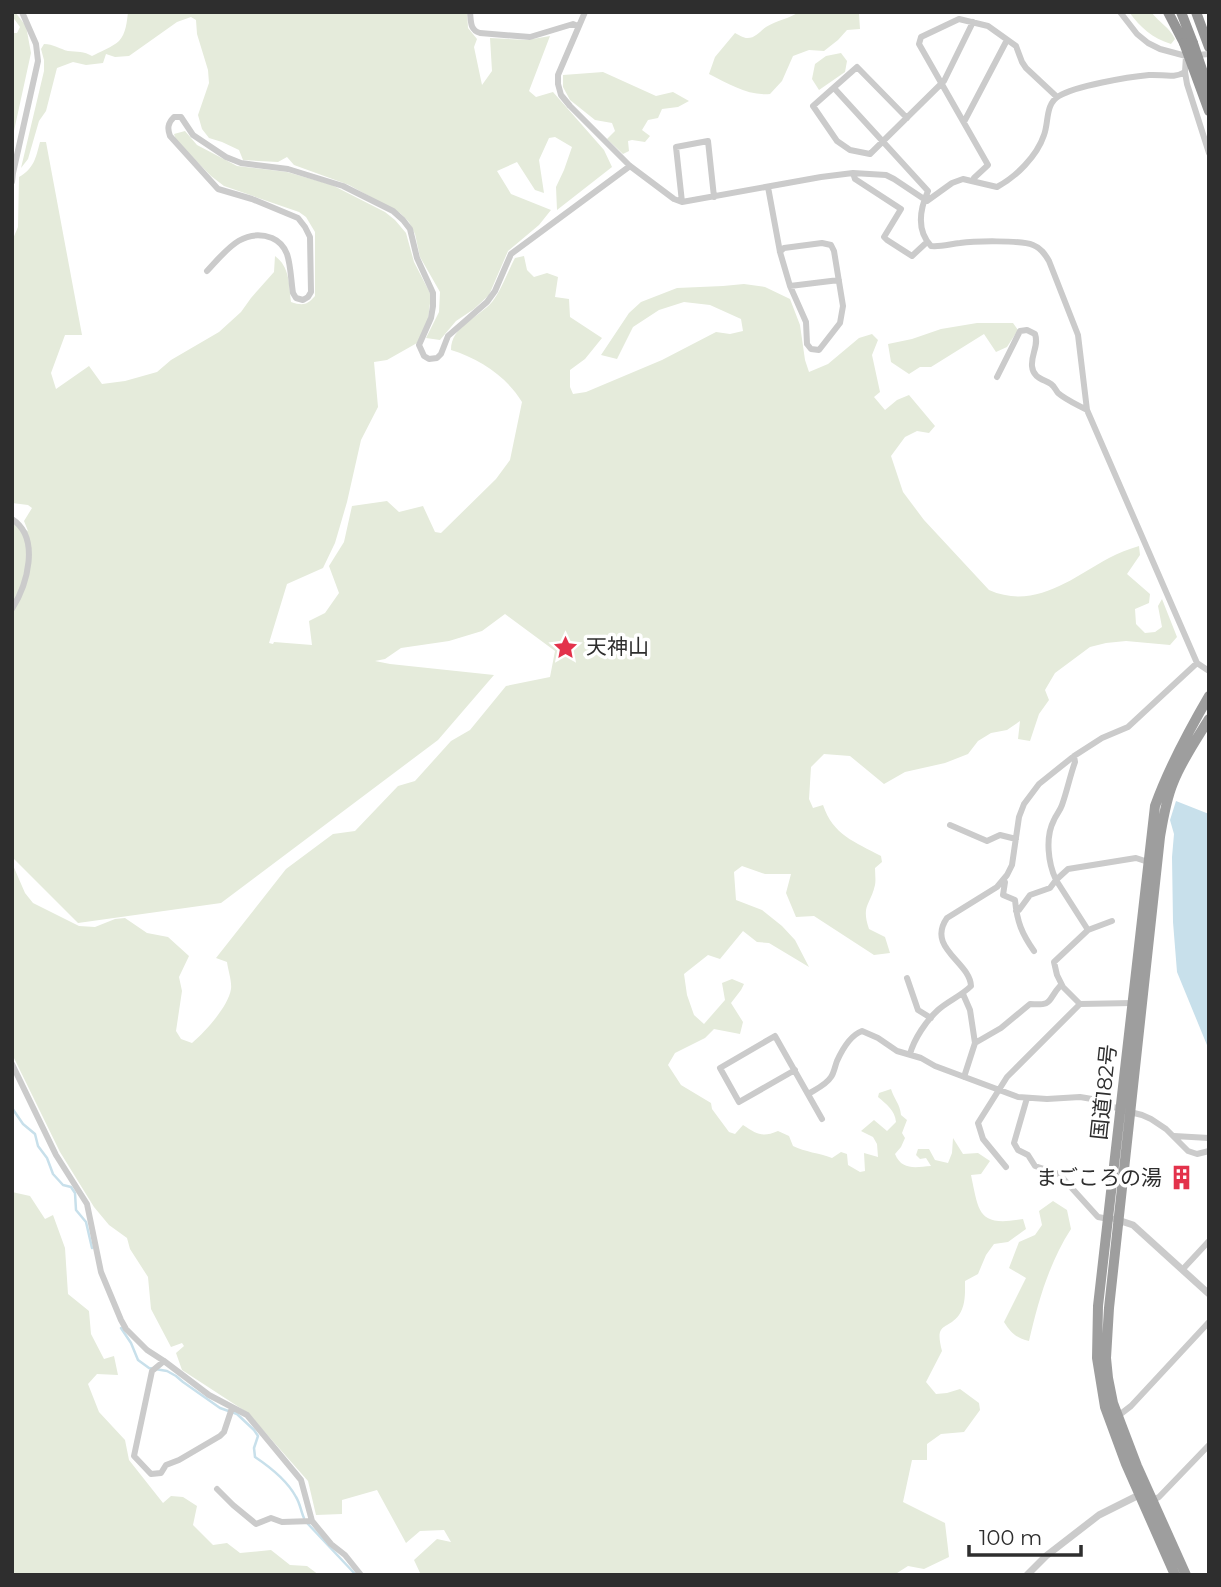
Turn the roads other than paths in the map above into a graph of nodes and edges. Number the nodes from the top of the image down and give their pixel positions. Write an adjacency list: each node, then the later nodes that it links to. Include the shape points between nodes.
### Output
1 (22, 12): 31 (street, via 38,61)
2 (470, 12): 10 (street, via 471,26 480,33 530,37)
3 (585, 12): 10 (street)
4 (1120, 12): 17 (street, via 1148,43)
5 (1168, 12): 14 (highway)
6 (1181, 12): 14 (highway)
7 (1196, 12): 15 (highway)
8 (1204, 12): 11 (highway)
9 (973, 22): 13 (street); 19 (street); 19 (street, via 959,19 921,37 919,44)
10 (578, 26): 28 (street, via 558,75 561,95)
11 (1209, 27)
12 (1209, 38): 15 (highway)
13 (1007, 40): 22 (street, via 1016,46 1026,68); 25 (street)
14 (1189, 43): 21 (highway, bridge); 23 (highway, bridge)
15 (1209, 47)
16 (1209, 54): 17 (street)
17 (1186, 56): 18 (street)
18 (1185, 72): 22 (street, via 1096,84); 27 (street)
19 (942, 83): 24 (street); 25 (street)
20 (834, 88): 24 (street, via 858,67); 26 (street); 26 (street, via 813,106 837,141 850,150 870,154)
21 (1209, 90)
22 (1057, 97): 30 (street, via 1049,107 1042,139 1028,160 997,187)
23 (1209, 111)
24 (907, 118): 26 (street)
25 (963, 121): 30 (street, via 988,164)
26 (882, 142): 34 (street, via 928,191)
27 (1209, 153)
28 (630, 166): 35 (street); 38 (street, via 511,254 487,302 448,336 437,358 429,359 419,345 430,318 433,293 403,220 343,186 288,169 233,160 193,135 181,117 174,117 168,128 170,136 218,189 298,218 310,237 311,292 303,300 293,293 283,247 267,236 244,237)
29 (853, 173): 32 (street); 34 (street, via 894,178); 36 (street, via 901,209 884,237 887,240 912,256)
30 (973, 181): 34 (street, via 957,180)
31 (12, 182)
32 (768, 187): 33 (street); 37 (street)
33 (715, 197): 35 (street); 35 (street, via 708,141 676,146)
34 (924, 200): 36 (street, via 920,216)
35 (682, 202)
36 (928, 242): 42 (street, via 936,247 1020,242 1042,251 1078,335)
37 (780, 252): 39 (street, via 831,245); 40 (street)
38 (207, 271)
39 (839, 280): 40 (street); 40 (street, via 840,323 819,350 807,344 806,322)
40 (790, 286)
41 (996, 377): 42 (street, via 1020,331 1027,330 1038,342 1033,372)
42 (1087, 410): 45 (street)
43 (12, 519): 44 (street, via 24,533 29,551 26,577)
44 (12, 609)
45 (1197, 663): 46 (street); 49 (street, via 1128,727)
46 (1209, 671)
47 (1209, 696): 52 (highway, 国道182号, via 1164,780 1155,806)
48 (1209, 719): 73 (highway, 国道182号, via 1173,783 1166,808)
49 (1074, 756): 51 (street, via 1030,794 1019,817); 54 (street, via 1049,840 1050,867)
50 (950, 825): 51 (street, via 987,841 1000,835)
51 (1016, 839): 53 (street, via 1012,865)
52 (1148, 862): 54 (street, via 1136,858 1068,869); 62 (highway, 国道182号)
53 (1003, 880): 55 (street, via 1003,895 1015,900); 61 (street, via 943,925 944,944 971,980)
54 (1056, 880): 55 (street, via 1050,888 1030,895); 57 (street)
55 (1016, 911): 58 (street, via 1023,936)
56 (1112, 922): 57 (street)
57 (1088, 930): 60 (street, via 1054,962)
58 (1034, 951)
59 (907, 978): 64 (street, via 918,1010)
60 (1063, 987): 63 (street); 65 (street, via 1044,1005 1030,1004)
61 (963, 994): 64 (street); 65 (street)
62 (1133, 1003): 63 (street); 73 (highway, 国道182号)
63 (1080, 1004): 70 (street, via 1015,1067)
64 (931, 1018): 66 (street)
65 (975, 1043): 69 (street)
66 (909, 1054): 69 (street); 71 (street, via 862,1031 844,1049 832,1077)
67 (12, 1064): 84 (street, via 56,1155 87,1204 101,1272 121,1320 133,1337)
68 (794, 1070): 68 (street, via 775,1037 720,1069 739,1102); 71 (street)
69 (964, 1077): 70 (street)
70 (1000, 1090): 72 (street); 78 (street, via 978,1123 983,1139)
71 (808, 1094): 74 (street)
72 (1027, 1098): 73 (street, via 1080,1097); 79 (street, via 1014,1143 1018,1150 1035,1166 1059,1174 1098,1217)
73 (1126, 1111): 75 (street, via 1151,1119); 79 (highway, 国道182号)
74 (822, 1119)
75 (1174, 1136): 76 (street); 77 (street, via 1188,1151)
76 (1209, 1138)
77 (1209, 1151)
78 (1006, 1167)
79 (1114, 1219): 81 (street, via 1133,1225); 86 (highway, 国道182号, via 1107,1358); 89 (highway, 国道182号, via 1098,1306 1097,1357 1105,1407)
80 (1209, 1241): 81 (street)
81 (1182, 1269): 82 (street)
82 (1209, 1294)
83 (1209, 1322): 86 (street)
84 (164, 1361): 85 (street); 85 (street, via 152,1371 134,1456 151,1474 161,1473 166,1465 220,1436)
85 (232, 1408): 91 (street, via 247,1415 296,1474)
86 (1118, 1416): 90 (highway, 国道182号)
87 (1209, 1446): 90 (street)
88 (217, 1489): 91 (street, via 257,1524 271,1518)
89 (1141, 1494): 93 (street, via 1091,1520); 94 (highway, 国道182号)
90 (1153, 1500): 95 (highway, 国道182号)
91 (312, 1521): 92 (street)
92 (361, 1575)
93 (1027, 1575)
94 (1175, 1575)
95 (1186, 1575)

